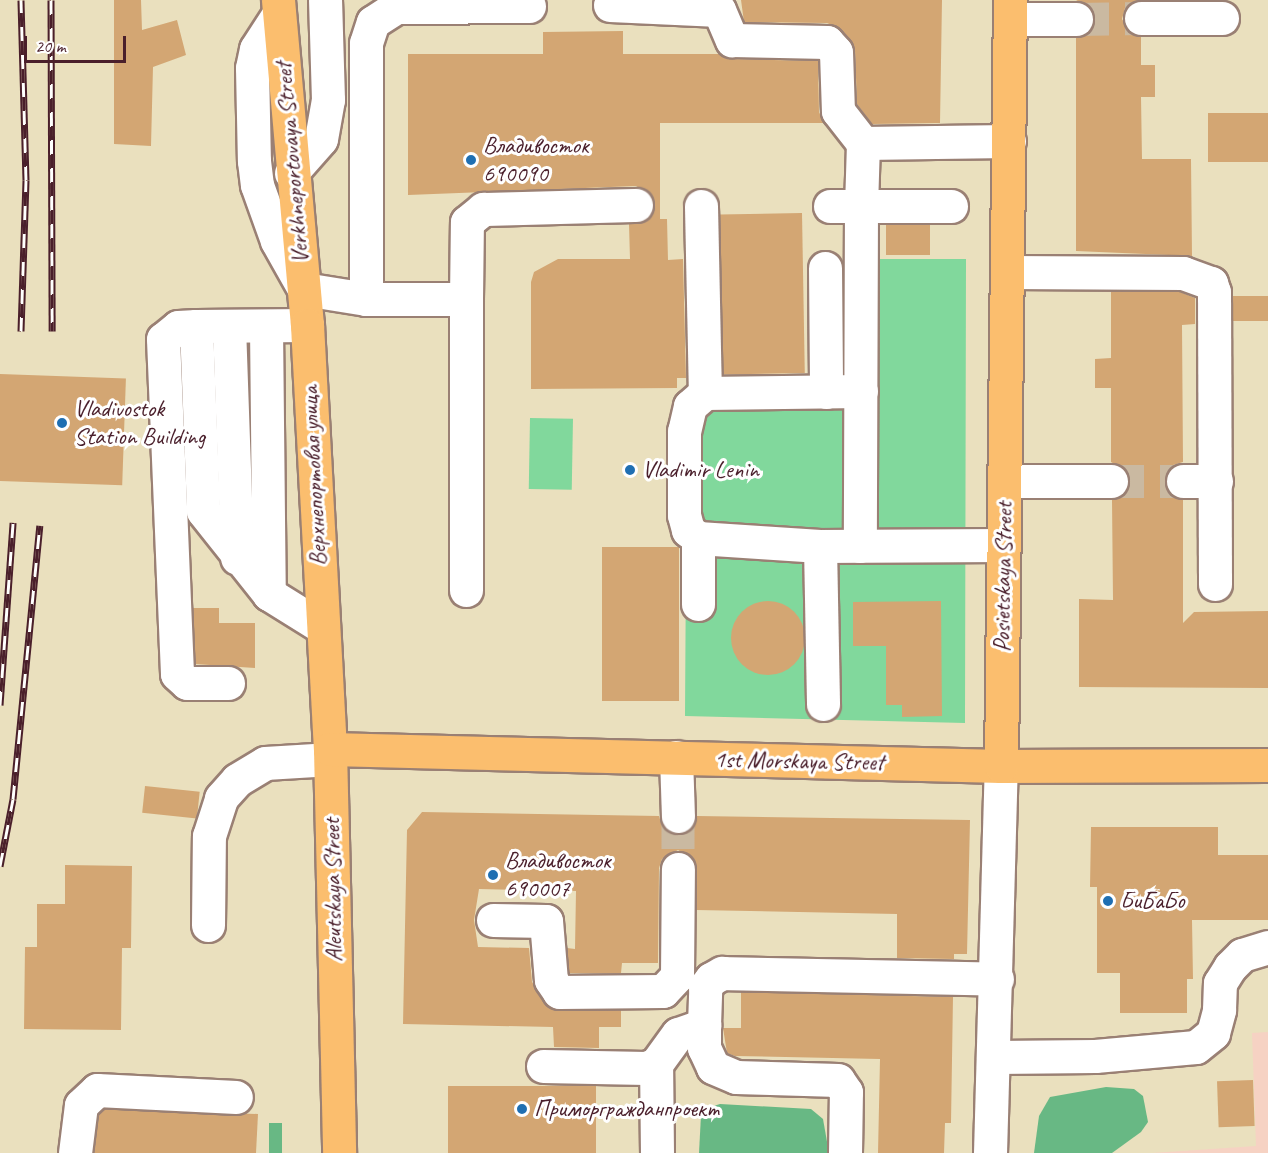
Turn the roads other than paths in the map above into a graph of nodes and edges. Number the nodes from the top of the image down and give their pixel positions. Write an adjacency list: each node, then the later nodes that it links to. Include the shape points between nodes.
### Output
1 (325, 0): 11 (street, via 328,100 321,140)
2 (610, 5): 10 (street, via 719,9 732,40 827,42 836,52 838,111)
3 (529, 6): 19 (street, via 396,7 373,22 366,43)
4 (278, 7): 11 (main road, Verkhneportovaya Street); 18 (street, via 256,49 252,68 254,161 257,185 277,241)
5 (1010, 9): 8 (street); 9 (main road, Posietskaya Street)
6 (1141, 18): 7 (street)
7 (1222, 18)
8 (1076, 19)
9 (1008, 141): 10 (street); 17 (main road, Posietskaya Street)
10 (863, 143): 14 (street)
11 (291, 173): 18 (main road, Verkhneportovaya Street)
12 (636, 206): 20 (street, via 483,209 467,222)
13 (701, 206): 27 (street)
14 (846, 206): 15 (street); 25 (street)
15 (951, 206)
16 (825, 268): 26 (street)
17 (1007, 272): 28 (main road, Posietskaya Street); 31 (street, via 1183,273 1211,283)
18 (304, 289): 19 (street); 21 (main road, Verkhneportovaya Street)
19 (366, 298): 20 (street)
20 (466, 299): 38 (street)
21 (307, 325): 24 (street); 41 (main road, Верхнепортовая улица)
22 (196, 326): 23 (street); 36 (street, via 203,511); 42 (street, via 178,327 163,339 177,674 187,683)
23 (229, 326): 24 (street); 36 (street)
24 (266, 327): 39 (street)
25 (861, 391): 26 (street); 35 (street)
26 (826, 392): 27 (street)
27 (705, 393): 32 (street, via 690,406 684,431 684,515 688,530)
28 (1005, 481): 29 (street); 33 (main road, Posietskaya Street)
29 (1112, 481)
30 (1183, 481): 31 (street)
31 (1216, 481): 37 (street)
32 (698, 538): 34 (street); 40 (street)
33 (1004, 545): 35 (street); 47 (main road, Posietskaya Street)
34 (820, 546): 35 (street); 43 (street)
35 (860, 546)
36 (237, 558): 39 (street)
37 (1215, 584)
38 (466, 591)
39 (269, 594): 41 (street)
40 (698, 604)
41 (322, 627): 44 (main road, Aleutskaya Street)
42 (228, 683)
43 (823, 704)
44 (331, 754): 45 (main road, 1st Morskaya Street); 51 (street, via 265,763 237,780 221,798 209,836); 60 (main road, Aleutskaya Street)
45 (676, 757): 47 (main road, 1st Morskaya Street); 48 (street)
46 (1268, 765): 47 (main road, 1st Morskaya Street)
47 (1001, 766): 53 (street, Posietskaya Street)
48 (678, 816)
49 (678, 869): 50 (street, via 677,976 663,991 559,992 551,980 546,921)
50 (493, 920)
51 (208, 925)
52 (1268, 947): 55 (street, via 1242,955 1230,967 1220,983 1213,1033 1196,1047 1095,1056)
53 (997, 979): 54 (street, via 722,973 705,987); 55 (street, Posietskaya Street)
54 (704, 1025): 56 (street, via 678,1034); 62 (street, via 707,1059 729,1076 838,1080 846,1092)
55 (995, 1057): 63 (street, Posietskaya Street)
56 (656, 1064): 57 (street, via 646,1068); 61 (street)
57 (543, 1066)
58 (236, 1097): 59 (street, via 97,1090 81,1105)
59 (75, 1153)
60 (339, 1153)
61 (657, 1153)
62 (845, 1153)
63 (990, 1153)

